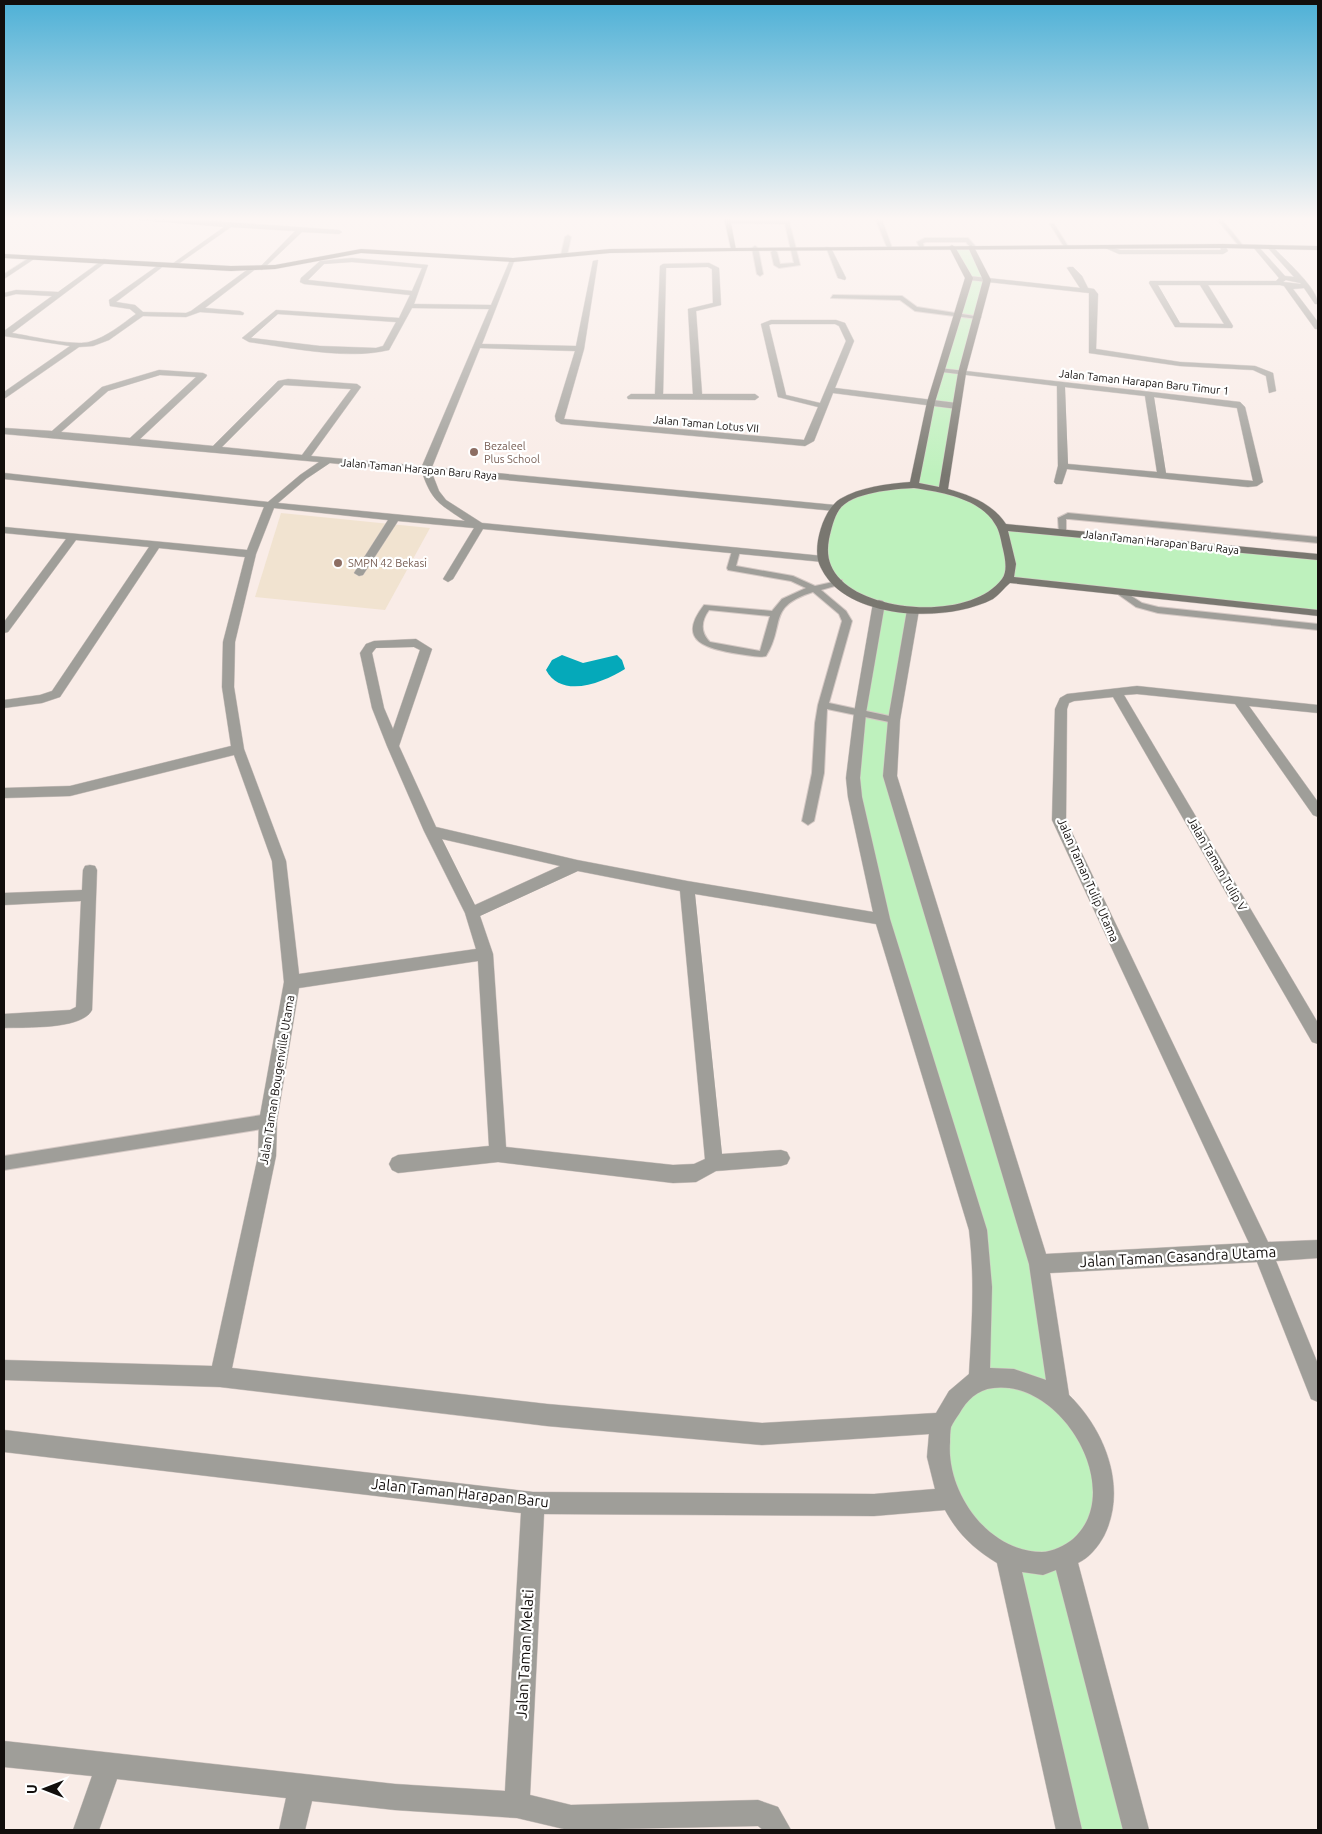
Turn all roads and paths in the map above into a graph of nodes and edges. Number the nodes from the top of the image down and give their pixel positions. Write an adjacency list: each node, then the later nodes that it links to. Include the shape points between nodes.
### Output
1 (46, 304): 24 (street)
2 (111, 304): 19 (street, via 132,307)
3 (206, 304): 17 (street)
4 (494, 304): 16 (street)
5 (588, 304): 27 (street)
6 (662, 304): 37 (street)
7 (717, 304): 38 (street, via 692,309)
8 (909, 304): 20 (lane, via 915,309)
9 (961, 304): 20 (street)
10 (981, 304): 21 (street)
11 (1094, 304): 32 (street, via 1092,351 1180,364 1254,368 1270,375)
12 (1165, 304): 13 (street, via 1178,325 1229,326)
13 (1215, 304)
14 (1299, 304): 23 (street)
15 (409, 306): 16 (street); 22 (street)
16 (493, 307): 26 (street)
17 (197, 310): 18 (street); 19 (street, via 186,315)
18 (240, 313)
19 (141, 314): 25 (street, via 100,341)
20 (958, 314): 21 (lane); 28 (street)
21 (978, 317): 29 (street)
22 (402, 320): 22 (street, via 276,312 246,338 296,346 382,350)
23 (1318, 327)
24 (4, 334): 25 (street)
25 (77, 345): 34 (street)
26 (477, 346): 27 (street); 49 (street)
27 (580, 349): 40 (street, Jalan Taman Lotus VII, via 559,416 562,421 799,444 809,441)
28 (942, 370): 29 (street, Jalan Taman Harapan Baru Timur 1); 39 (street)
29 (962, 373): 30 (street, Jalan Taman Harapan Baru Timur 1); 41 (street)
30 (1061, 385): 33 (street, Jalan Taman Harapan Baru Timur 1); 48 (street)
31 (832, 390): 39 (street); 40 (street, Jalan Taman Lotus VII); 40 (street, Jalan Taman Lotus VII, via 850,341 840,323 765,324 782,397)
32 (1272, 390)
33 (1149, 395): 50 (street); 50 (street, Jalan Taman Harapan Baru Timur 1, via 1240,406 1258,482)
34 (4, 396)
35 (755, 396): 38 (street)
36 (631, 397): 37 (street)
37 (659, 397): 38 (street)
38 (698, 398)
39 (931, 402): 41 (street); 53 (street)
40 (824, 406)
41 (957, 406): 54 (street)
42 (4, 431): 43 (street, Jalan Taman Harapan Baru Raya)
43 (54, 434): 44 (street, Jalan Taman Harapan Baru Raya); 44 (street, via 105,389 159,372 203,375)
44 (132, 442): 45 (street, Jalan Taman Harapan Baru Raya)
45 (214, 450): 46 (street, Jalan Taman Harapan Baru Raya); 46 (street, via 281,383 357,387)
46 (304, 459): 47 (street, Jalan Taman Harapan Baru Raya)
47 (327, 461): 49 (street, Jalan Taman Harapan Baru Raya); 55 (street, Jalan Taman Bougenville Utama)
48 (1063, 466): 50 (street); 52 (street)
49 (426, 469): 56 (street, Jalan Taman Harapan Baru Raya); 58 (street, via 434,492 443,502)
50 (1162, 475)
51 (4, 476): 55 (street)
52 (1059, 482)
53 (914, 485): 54 (street); 56 (street, via 867,491)
54 (943, 489): 59 (street, via 980,505)
55 (270, 505): 57 (street); 66 (street, Jalan Taman Bougenville Utama)
56 (835, 508): 68 (street, via 824,534)
57 (395, 517): 58 (street); 69 (street)
58 (480, 526): 65 (street); 70 (street)
59 (1004, 527): 61 (street, Jalan Taman Harapan Baru Raya); 71 (street, via 1011,570)
60 (4, 530): 62 (street)
61 (1062, 532): 63 (lane, via 1062,518 1068,516); 67 (street, Jalan Taman Harapan Baru Raya)
62 (73, 537): 64 (street); 80 (street)
63 (1318, 540)
64 (156, 545): 66 (street); 83 (street, via 56,694)
65 (736, 551): 68 (street); 73 (lane, via 731,568 793,579)
66 (251, 554): 89 (street, Jalan Taman Bougenville Utama, via 229,642 228,687)
67 (1318, 557)
68 (823, 560): 72 (street)
69 (359, 573)
70 (448, 578)
71 (1008, 580): 74 (street); 76 (street, via 988,597 973,604 932,612)
72 (838, 582): 73 (lane); 75 (street)
73 (815, 589): 78 (lane, via 782,603); 84 (lane, via 844,613 847,621)
74 (1122, 593): 77 (street); 79 (lane, via 1139,605 1158,610)
75 (879, 603): 76 (street); 86 (street)
76 (913, 610): 87 (street)
77 (1318, 613)
78 (776, 614): 78 (lane, via 764,654 760,655 711,646 700,637 697,626 707,607)
79 (1318, 628)
80 (4, 630)
81 (1116, 692): 82 (street, Jalan Taman Tulip Utama, via 1137,690); 104 (street, Jalan Taman Tulip V); 112 (street, Jalan Taman Tulip Utama, via 1077,696 1064,701 1061,709 1058,820)
82 (1238, 700): 85 (street, Jalan Taman Tulip Utama); 91 (street)
83 (4, 704)
84 (823, 705): 86 (lane); 92 (lane, via 818,773)
85 (1318, 709)
86 (860, 713): 87 (lane); 100 (street, via 852,778)
87 (894, 720): 113 (street, via 890,776)
88 (393, 746): 88 (street, via 378,708 366,653 374,646 420,644 426,648); 93 (street)
89 (238, 749): 90 (street, via 75,790); 102 (street, Jalan Taman Bougenville Utama, via 279,861)
90 (4, 793)
91 (1318, 812)
92 (808, 822)
93 (431, 831): 94 (street); 99 (street)
94 (577, 865): 96 (street); 99 (street)
95 (90, 870): 97 (street)
96 (686, 887): 100 (street); 108 (street)
97 (89, 895): 98 (street); 103 (street, via 84,1010 73,1017)
98 (4, 899)
99 (472, 913): 101 (street)
100 (882, 919): 118 (street, via 978,1230 984,1304)
101 (485, 954): 102 (street); 106 (street)
102 (292, 982): 105 (street, Jalan Taman Bougenville Utama)
103 (4, 1021)
104 (1318, 1037)
105 (268, 1122): 109 (lane); 117 (street, Jalan Taman Bougenville Utama, via 266,1156)
106 (498, 1154): 108 (street, via 673,1174 696,1173); 110 (street)
107 (781, 1158): 108 (street)
108 (714, 1162)
109 (4, 1163)
110 (398, 1164)
111 (1318, 1249): 112 (street, Jalan Taman Casandra Utama)
112 (1263, 1253): 113 (street, Jalan Taman Casandra Utama); 114 (street)
113 (1039, 1264): 120 (street)
114 (1303, 1350): 115 (street); 119 (street)
115 (1318, 1366)
116 (4, 1370): 117 (street)
117 (220, 1377): 121 (street, via 546,1415 762,1434)
118 (979, 1381): 120 (street, via 998,1377 1019,1379 1039,1386); 121 (street, via 962,1390)
119 (1318, 1392)
120 (1059, 1399): 126 (street, via 1090,1438 1099,1461 1103,1486 1102,1509 1095,1531 1082,1548)
121 (941, 1423): 123 (street, via 937,1447)
122 (4, 1441): 124 (street, Jalan Taman Harapan Baru)
123 (948, 1499): 124 (street, Jalan Taman Harapan Baru, via 874,1505); 125 (street, via 964,1523 984,1543)
124 (533, 1503): 130 (street, Jalan Taman Melati)
125 (1007, 1557): 126 (street, via 1027,1563 1047,1563); 135 (street)
126 (1065, 1558): 136 (street)
127 (4, 1754): 128 (street)
128 (109, 1766): 129 (street); 132 (street)
129 (302, 1786): 130 (street, via 395,1797); 133 (street)
130 (517, 1805): 131 (street)
131 (571, 1824): 134 (street, via 758,1813 769,1816)
132 (86, 1830)
133 (292, 1830)
134 (778, 1830)
135 (1068, 1830)
136 (1136, 1830)

